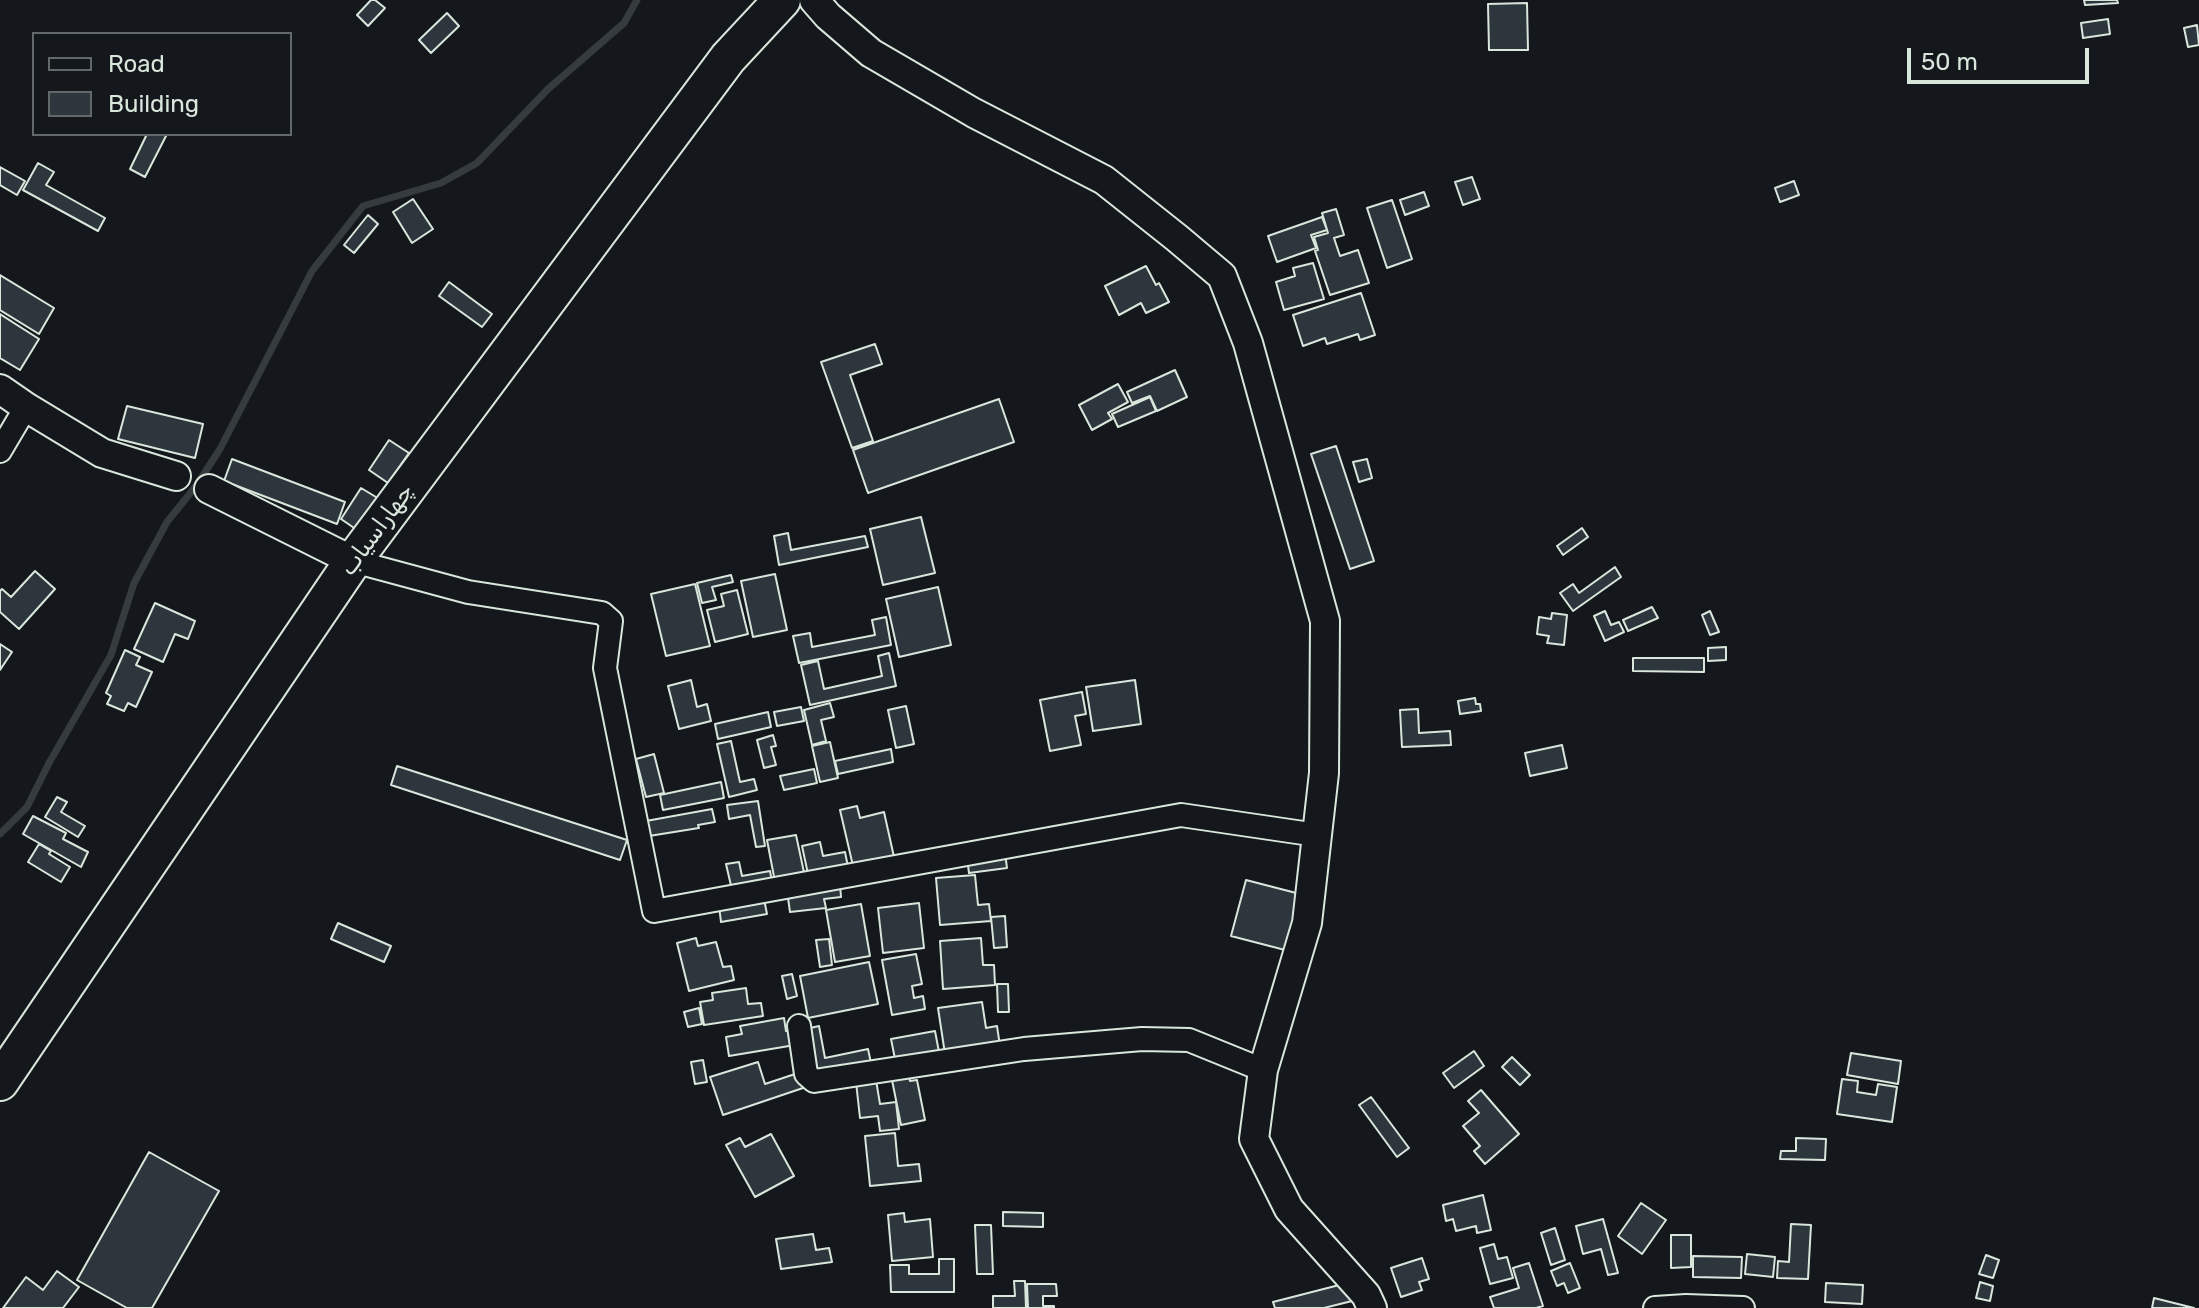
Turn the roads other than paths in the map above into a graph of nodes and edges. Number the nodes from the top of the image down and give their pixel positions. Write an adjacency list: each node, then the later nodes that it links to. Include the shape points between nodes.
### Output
1 (782, 0): 8 (highway, چهاراسیاب, via 728,58)
2 (814, 0): 9 (street, via 871,53 1104,180 1222,276 1248,343 1325,621 1324,773)
3 (0, 389): 4 (street)
4 (26, 407): 5 (street); 6 (street, via 102,453)
5 (0, 451)
6 (176, 476): 7 (street)
7 (209, 489): 8 (street)
8 (353, 561): 9 (street, via 468,592 602,613 611,621 605,668 654,911 1181,815); 12 (highway, چهاراسیاب)
9 (1317, 835): 11 (street, via 1307,923)
10 (799, 1026): 11 (street, via 806,1074 814,1081 1024,1049 1142,1039 1189,1040)
11 (1263, 1070): 14 (street, via 1254,1139 1289,1209)
12 (0, 1082)
13 (1686, 1307): 15 (street); 16 (street)
14 (1372, 1308)
15 (1655, 1308)
16 (1743, 1308)

